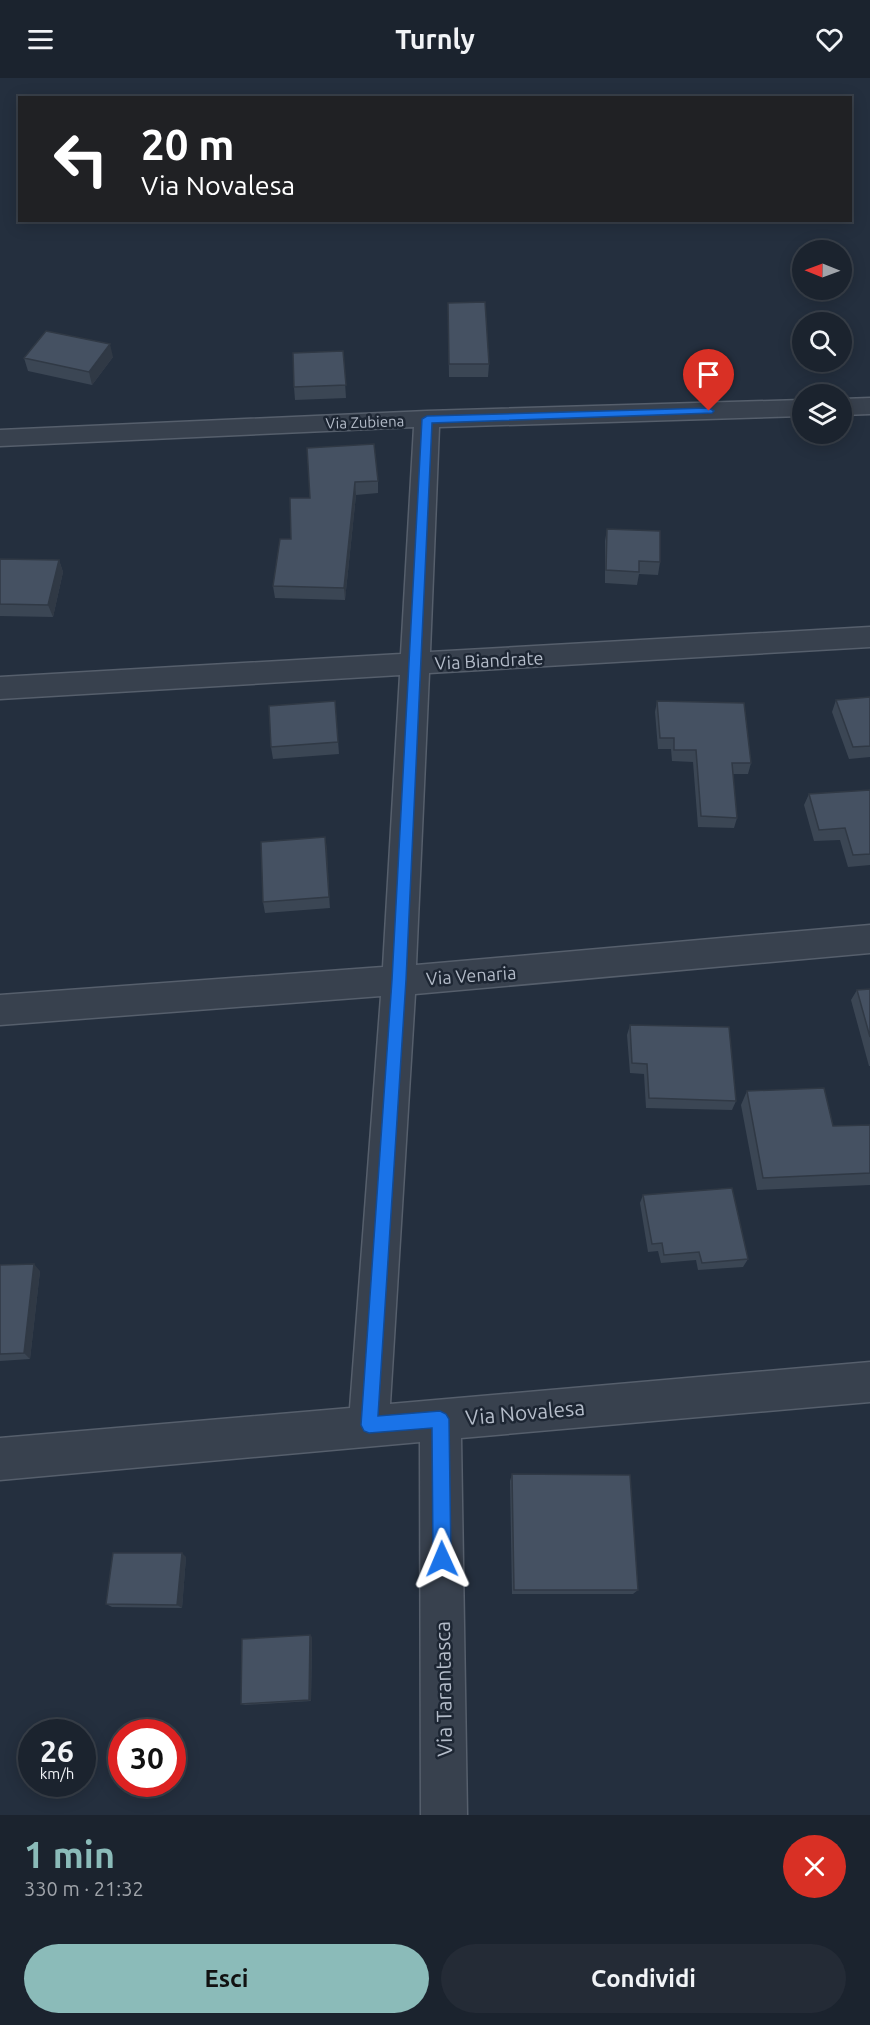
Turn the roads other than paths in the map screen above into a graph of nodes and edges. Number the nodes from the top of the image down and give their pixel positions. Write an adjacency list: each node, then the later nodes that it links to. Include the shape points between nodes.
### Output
1 (870, 406): 2 (street)
2 (852, 407)
3 (792, 408): 4 (street, Via Zubiena)
4 (427, 419): 5 (street, Via Zubiena); 7 (street)
5 (0, 438)
6 (870, 637): 7 (street, Via Biandrate)
7 (416, 665): 8 (street, Via Biandrate); 10 (street)
8 (0, 688)
9 (870, 939): 10 (street, Via Venaria)
10 (399, 980): 11 (street, Via Venaria); 14 (street)
11 (0, 1010)
12 (870, 1382): 13 (street, Via Novalesa)
13 (440, 1419): 14 (street, Via Novalesa); 16 (street, Via Tarantasca)
14 (369, 1425): 15 (street, Via Novalesa)
15 (1, 1465)
16 (444, 1815)

